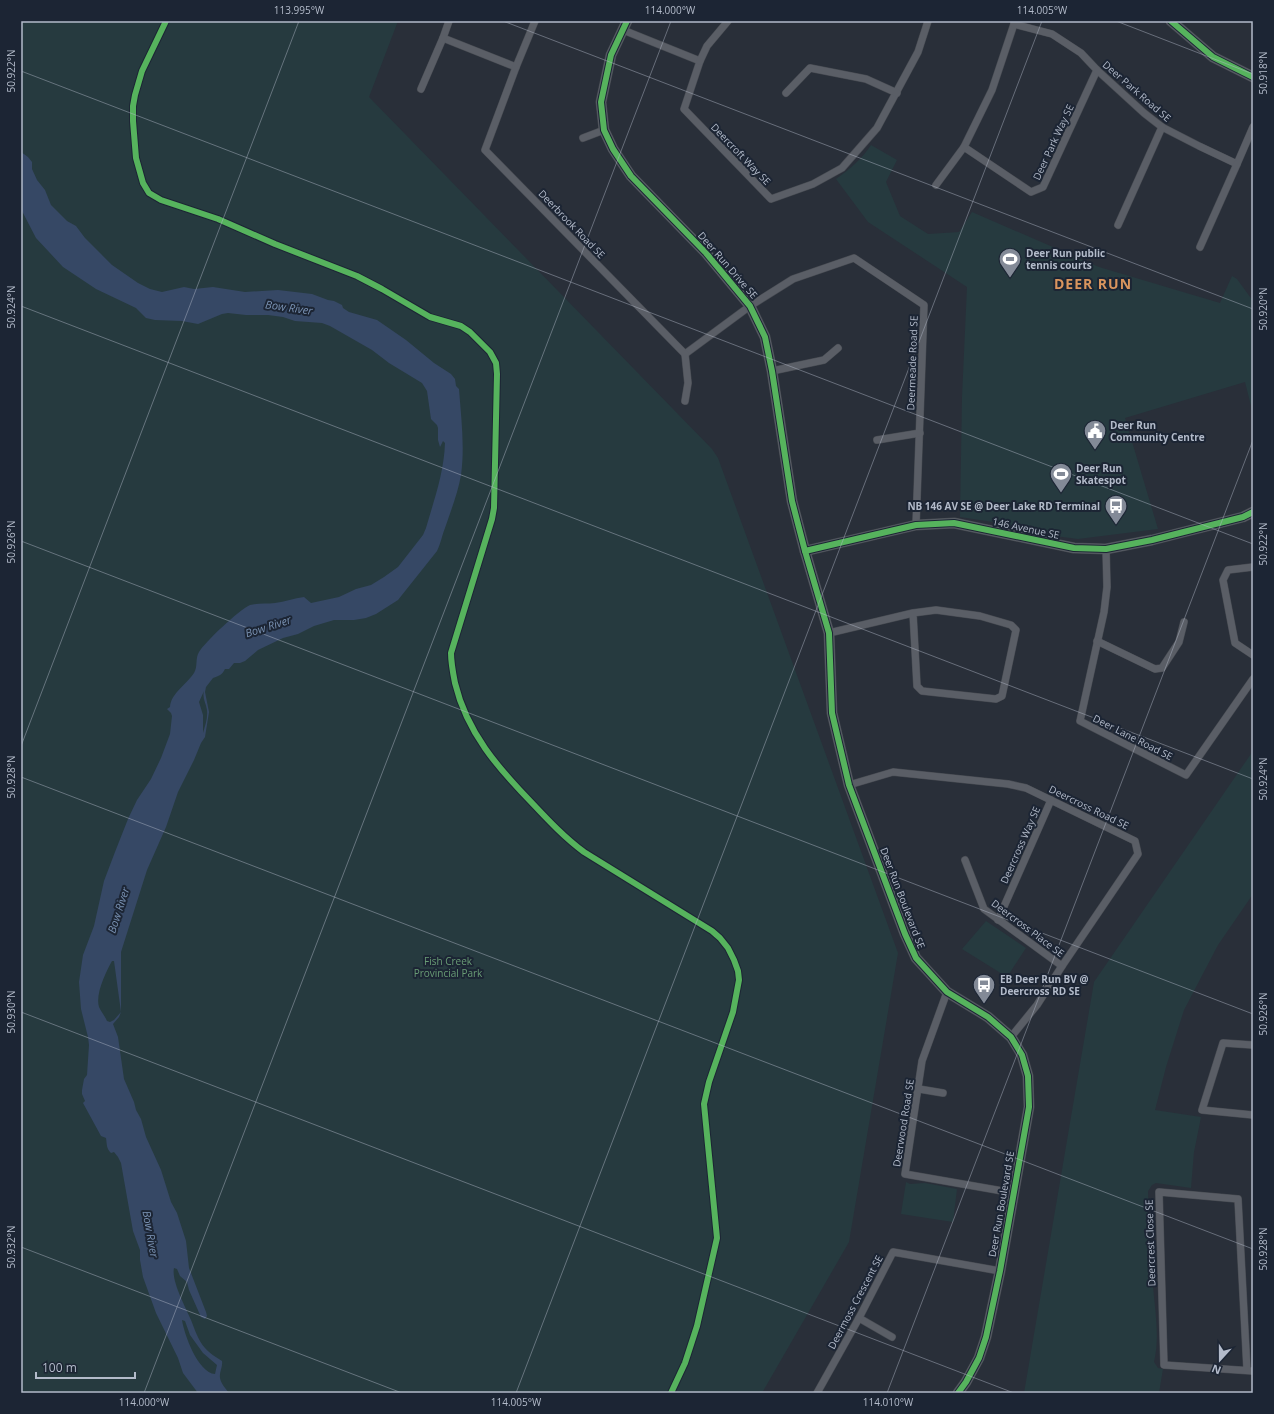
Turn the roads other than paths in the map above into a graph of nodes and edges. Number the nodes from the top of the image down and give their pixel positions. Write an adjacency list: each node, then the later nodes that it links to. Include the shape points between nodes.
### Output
1 (449, 21): 8 (street)
2 (536, 21): 10 (street, Deerbrook Road SE)
3 (728, 21): 9 (street, via 707,46)
4 (928, 21): 15 (street, Deercroft Way SE, via 918,52)
5 (1171, 21): 12 (street, via 1213,57)
6 (1015, 23): 11 (street, Deer Park Road SE, via 1052,34 1081,53); 20 (street, via 992,90)
7 (625, 25): 9 (street); 18 (street, Deer Run Drive SE, via 611,55 601,102)
8 (443, 38): 10 (street); 13 (street)
9 (700, 61): 15 (street, Deercroft Way SE, via 684,109 771,199 813,184 842,168 877,128)
10 (516, 67): 27 (street, Deerbrook Road SE, via 486,150)
11 (1097, 70): 16 (street, Deer Park Road SE); 20 (street, Deer Park Way SE, via 1043,187 1031,192)
12 (1253, 77)
13 (421, 89)
14 (786, 93): 15 (street, via 810,68 866,79)
15 (897, 93)
16 (1162, 127): 21 (street, Deer Park Road SE); 23 (street)
17 (1253, 127): 21 (street)
18 (604, 130): 19 (street); 25 (street, Deer Run Drive SE, via 613,149 632,176 706,253)
19 (583, 138)
20 (964, 148): 22 (street)
21 (1236, 164): 24 (street)
22 (936, 185)
23 (1118, 225)
24 (1200, 247)
25 (750, 306): 27 (street); 28 (street, Deer Run Drive SE, via 765,337); 30 (street, Deermeade Road SE, via 792,279 854,258 924,305)
26 (838, 348): 28 (street, via 824,360)
27 (685, 354): 29 (street, via 688,383)
28 (772, 371): 36 (street, Deer Run Drive SE, via 792,500)
29 (685, 401)
30 (920, 433): 31 (street); 34 (street, Deermeade Road SE)
31 (877, 440)
32 (1253, 512): 33 (street, 146 Avenue SE)
33 (1248, 517): 35 (street, 146 Avenue SE)
34 (916, 525): 35 (street, 146 Avenue SE, via 954,523 1074,548); 36 (street, 146 Avenue SE)
35 (1106, 549): 41 (street, Deer Lane Road SE, via 1107,587)
36 (805, 551): 40 (street, Deer Run Boulevard SE)
37 (1253, 567): 42 (street, via 1228,570 1223,580 1235,643)
38 (913, 613): 38 (street, via 936,610 980,616 1011,625 1016,630 1002,696 996,700 922,691 917,686); 40 (street)
39 (1184, 622): 41 (street, via 1179,642 1162,668 1155,669)
40 (829, 633): 44 (street, Deer Run Boulevard SE, via 832,713)
41 (1097, 640): 43 (street, Deer Lane Road SE, via 1080,722 1186,775)
42 (1253, 655)
43 (1253, 679)
44 (849, 785): 45 (street, Deercross Road SE, via 893,772 1008,784 1026,788); 49 (street, Deer Run Boulevard SE, via 916,958)
45 (1051, 800): 47 (street, Deercross Way SE); 48 (street, Deercross Road SE, via 1135,841 1138,854)
46 (965, 860): 47 (street, Deercross Place SE, via 984,909)
47 (998, 920): 48 (street, Deercross Place SE)
48 (1062, 966): 50 (street, Deercross Road SE, via 1037,1005)
49 (947, 992): 50 (street, Deer Run Boulevard SE, via 988,1017); 52 (street, Deerwood Road SE, via 922,1061)
50 (1011, 1037): 55 (street, Deer Run Boulevard SE, via 1022,1056 1028,1076 1029,1107)
51 (1253, 1045): 54 (street, via 1223,1043 1202,1110)
52 (919, 1089): 53 (street); 55 (street, Deerwood Road SE, via 905,1174)
53 (943, 1093)
54 (1253, 1115)
55 (1014, 1192): 56 (street, Deer Run Boulevard SE)
56 (1000, 1271): 57 (street, Deermoss Crescent SE, via 893,1252); 62 (street, Deer Run Boulevard SE, via 979,1358)
57 (859, 1318): 58 (street); 60 (street, Deermoss Crescent SE)
58 (892, 1337)
59 (1250, 1371): 59 (street, Deercrest Close SE, via 1164,1365 1159,1192 1238,1199)
60 (818, 1391): 61 (street)
61 (826, 1393)
62 (958, 1393)

